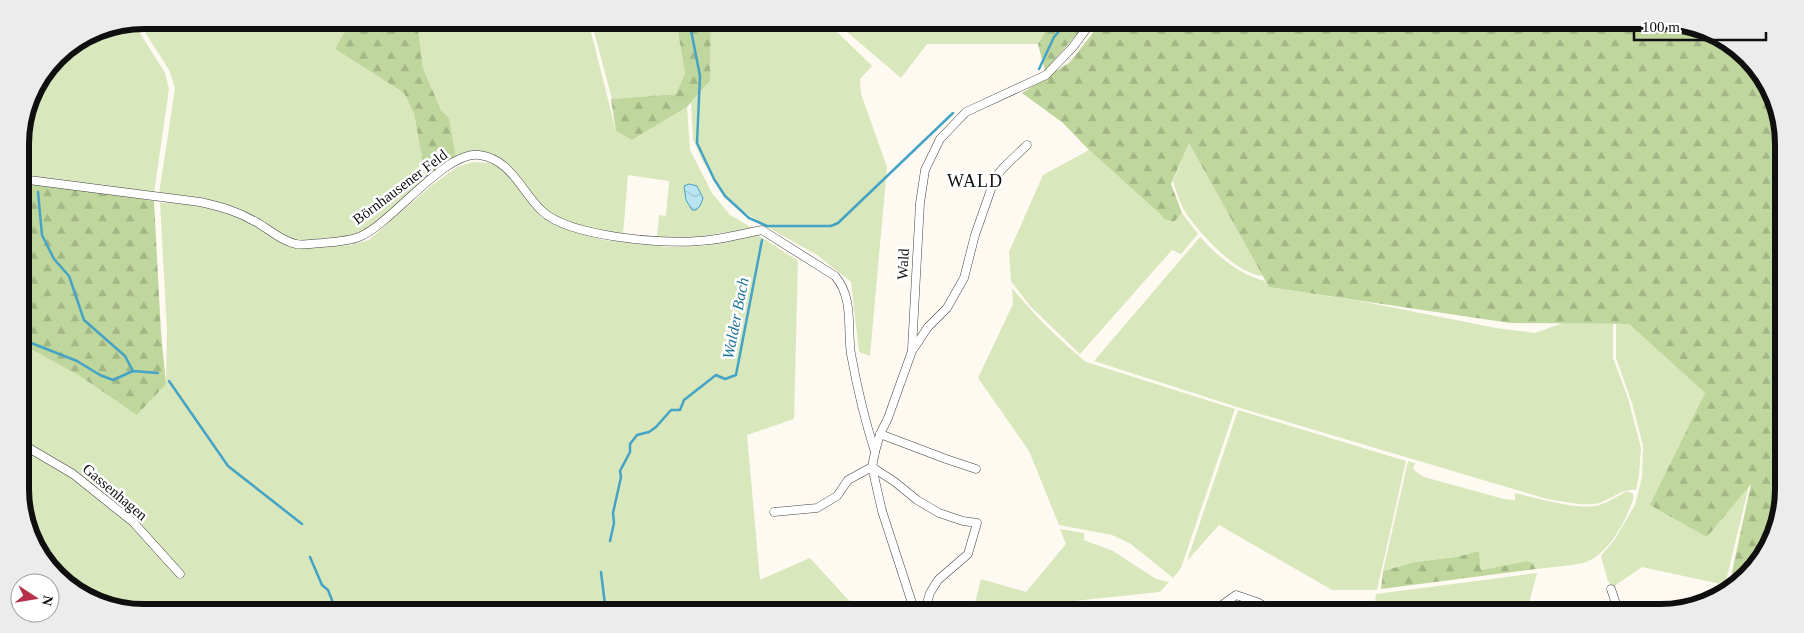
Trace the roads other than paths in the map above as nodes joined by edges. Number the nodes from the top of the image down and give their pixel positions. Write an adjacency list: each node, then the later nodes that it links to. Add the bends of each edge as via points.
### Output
1 (1086, 29): 4 (street, Wald, via 1046,75 966,112 940,139 925,170 920,203)
2 (1027, 145): 4 (street, via 995,178 964,278 948,308 928,327)
3 (29, 180): 7 (street, Börnhausener Feld, via 229,208 296,244 359,237 457,160 478,155 497,160 508,168 543,212 566,224 606,236 698,241 762,230 835,276 842,285 848,306 851,352 868,431)
4 (912, 352): 5 (street)
5 (880, 434): 7 (street); 9 (street)
6 (29, 448): 11 (street, Gassenhagen, via 73,474 133,522)
7 (876, 452): 8 (street)
8 (872, 468): 10 (street, via 848,480 837,496 817,508); 13 (street, via 882,511); 14 (street, via 939,513 977,523 968,554 938,580)
9 (976, 469)
10 (774, 512)
11 (180, 574)
12 (1611, 589): 17 (street)
13 (912, 604)
14 (927, 604)
15 (1223, 604): 16 (street, via 1236,595)
16 (1260, 604)
17 (1616, 604)

